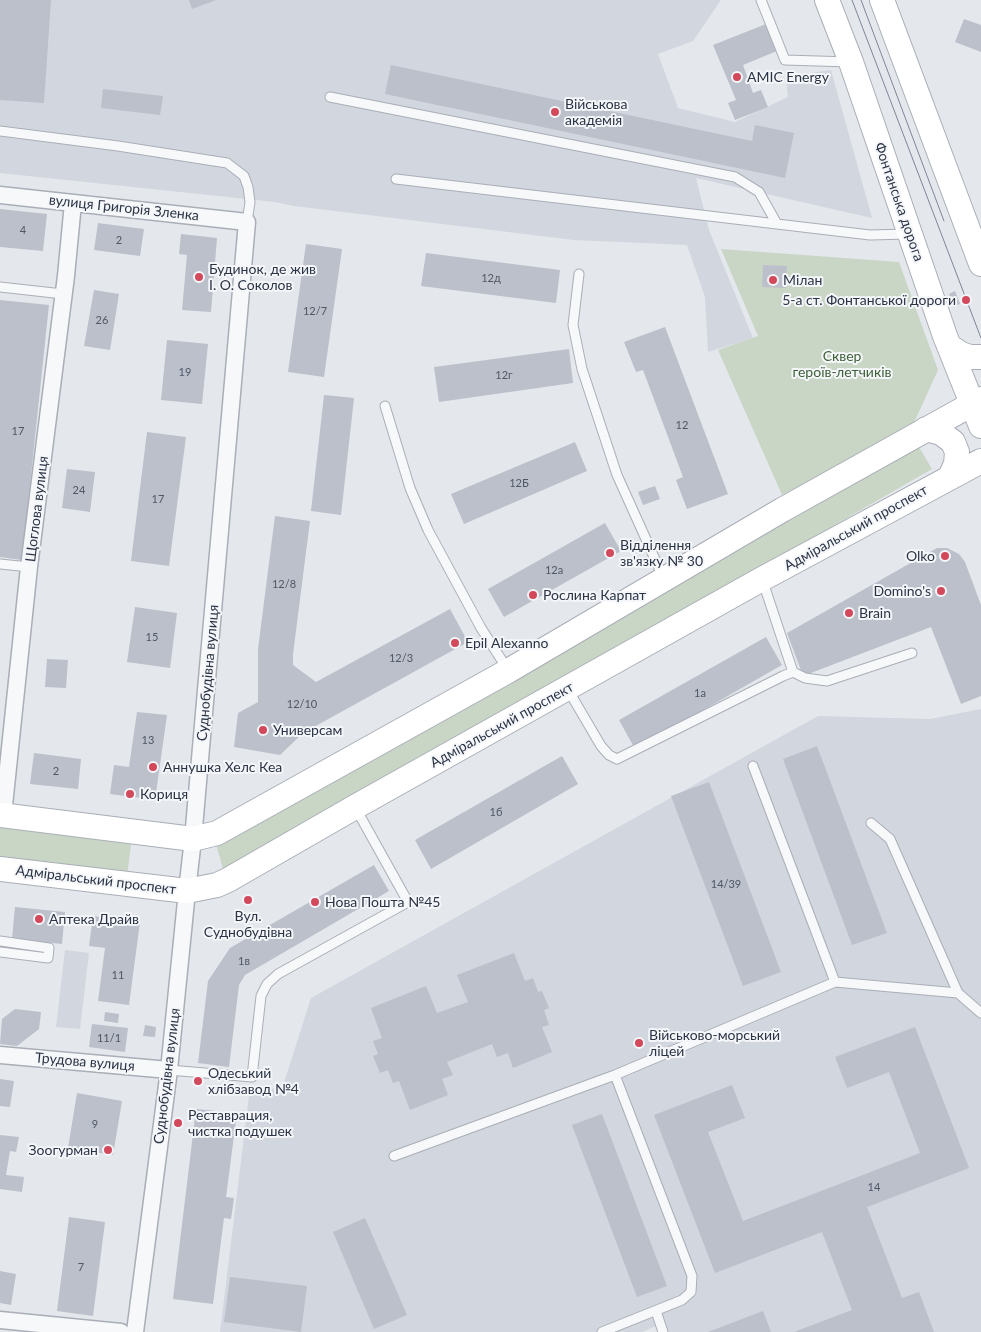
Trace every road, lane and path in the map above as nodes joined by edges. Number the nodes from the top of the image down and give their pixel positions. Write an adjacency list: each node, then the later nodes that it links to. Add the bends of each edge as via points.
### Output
1 (761, 0): 4 (lane, via 785,60)
2 (827, 0): 4 (main road, Фонтанська дорога)
3 (882, 0): 13 (main road)
4 (851, 62): 12 (main road, Фонтанська дорога)
5 (330, 97): 11 (lane, via 735,177 758,192)
6 (0, 131): 10 (lane, via 227,163 244,176 248,187)
7 (396, 179): 11 (lane)
8 (0, 195): 9 (street, вулиця Григорія Зленка)
9 (73, 203): 10 (street, вулиця Григорія Зленка); 16 (street, Щоглова вулиця)
10 (247, 222): 37 (street, Суднобудівна вулиця)
11 (777, 224): 12 (lane, via 870,234)
12 (910, 234): 17 (main road, Фонтанська дорога)
13 (981, 264)
14 (579, 274): 27 (lane, via 573,325 582,369 617,475)
15 (0, 287): 16 (lane)
16 (63, 294): 26 (street, Щоглова вулиця)
17 (949, 346): 18 (main road, via 970,357); 19 (main road, Фонтанська дорога)
18 (981, 356)
19 (976, 401): 21 (main road, Фонтанська дорога); 22 (main road)
20 (386, 406): 30 (lane, via 410,488 428,530)
21 (981, 426)
22 (926, 429): 24 (main road, via 952,442 957,452); 27 (main road)
23 (981, 461): 24 (main road, Адміральський проспект)
24 (950, 477): 28 (main road, Адміральський проспект)
25 (0, 564): 26 (lane)
26 (29, 567): 35 (street, Щоглова вулиця)
27 (664, 579): 30 (main road)
28 (762, 579): 31 (lane); 32 (main road, Адміральський проспект)
29 (912, 653): 31 (lane, via 827,681 805,678)
30 (508, 671): 37 (main road, via 217,833)
31 (793, 672): 32 (lane, via 618,759 601,746)
32 (568, 688): 34 (main road, Адміральський проспект)
33 (752, 766): 42 (lane)
34 (355, 807): 39 (main road, Адміральський проспект, via 228,880); 46 (lane, via 408,902 278,974 267,984 261,996 252,1077)
35 (1, 815): 37 (main road)
36 (871, 823): 43 (lane, via 890,839)
37 (193, 839): 39 (street, Суднобудівна вулиця)
38 (0, 869): 39 (main road, Адміральський проспект)
39 (187, 891): 46 (street, Суднобудівна вулиця)
40 (0, 941): 41 (lane, via 49,948 48,958)
41 (0, 952)
42 (835, 982): 43 (lane); 47 (lane)
43 (958, 993): 44 (lane)
44 (981, 1013)
45 (0, 1055): 46 (street, Трудова вулиця)
46 (169, 1070): 52 (street, Суднобудівна вулиця)
47 (616, 1075): 48 (lane); 49 (lane, via 692,1276 691,1292 682,1300)
48 (394, 1156)
49 (656, 1311): 53 (lane); 54 (lane)
50 (0, 1320): 51 (street)
51 (121, 1332)
52 (135, 1332)
53 (602, 1332)
54 (663, 1332)

